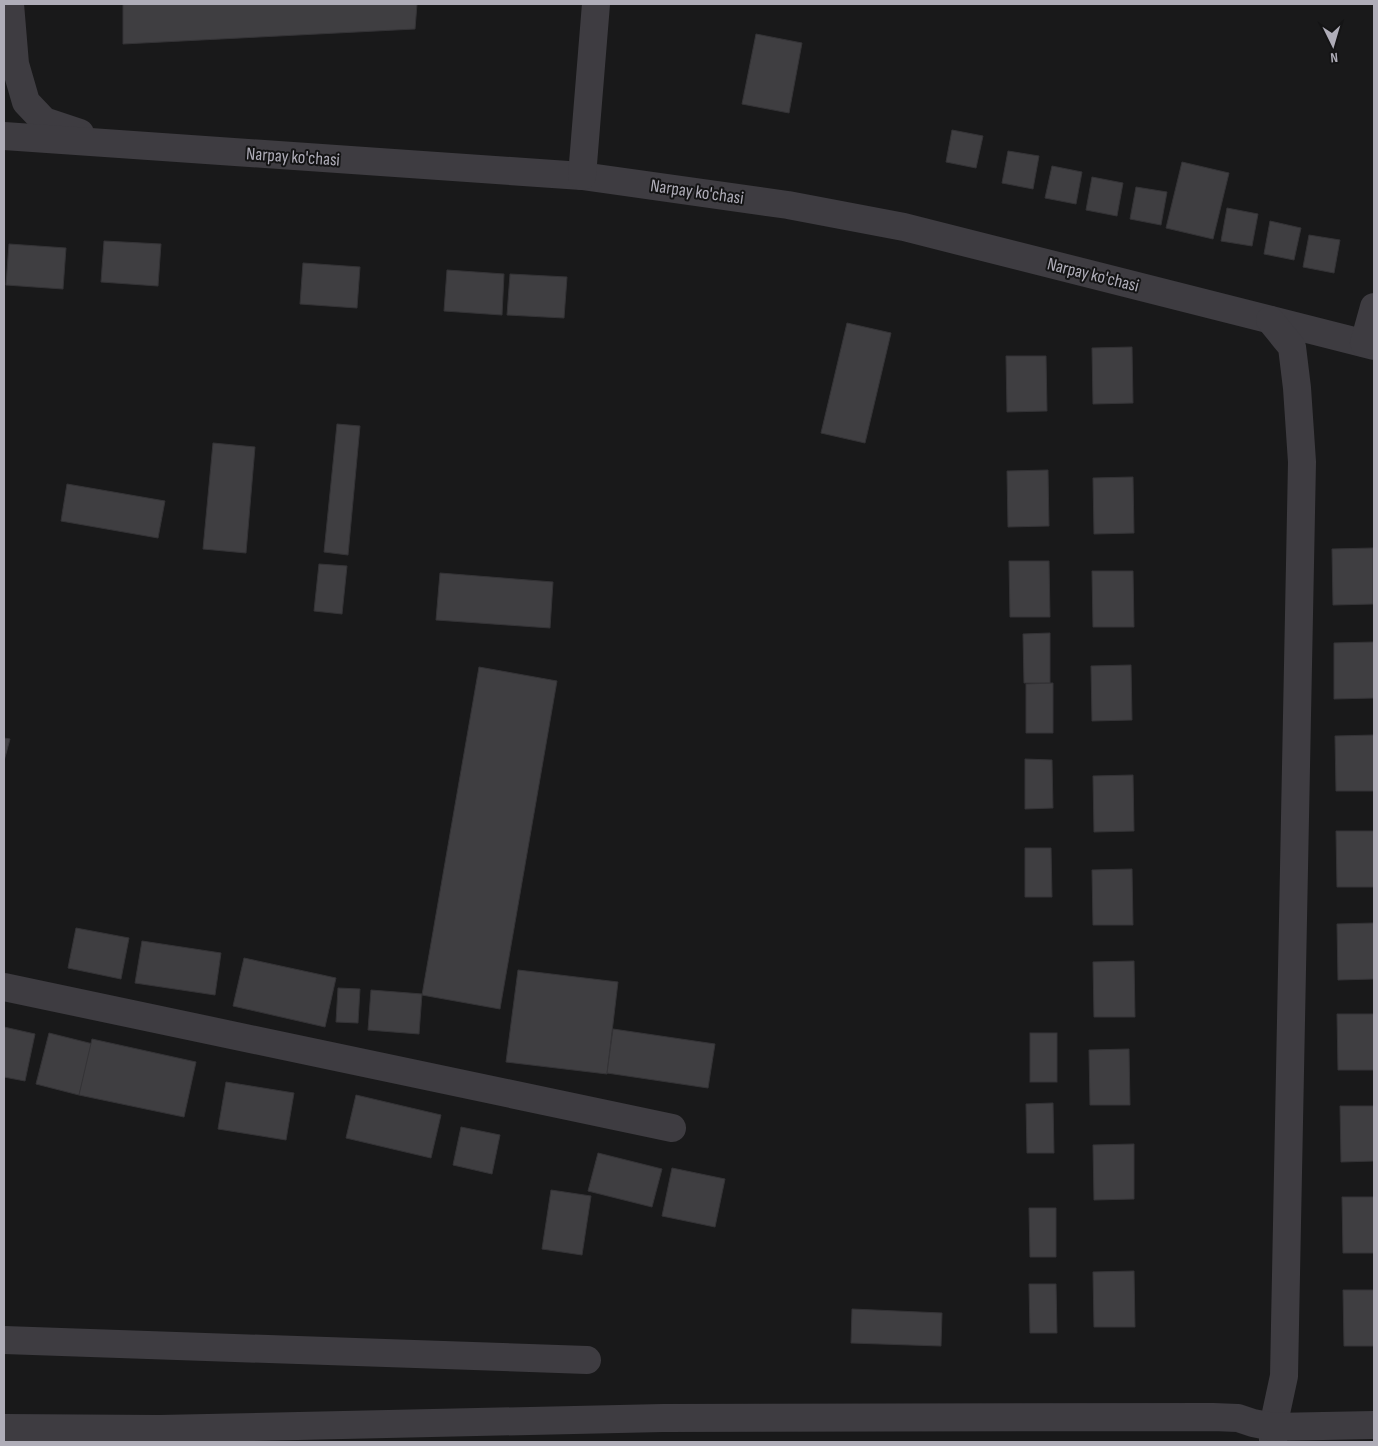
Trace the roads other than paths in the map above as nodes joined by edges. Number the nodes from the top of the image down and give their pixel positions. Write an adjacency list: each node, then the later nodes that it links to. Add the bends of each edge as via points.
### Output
1 (10, 4): 4 (street, via 15,64 26,102 44,120)
2 (596, 4): 5 (street)
3 (4, 136): 4 (street, Narpay ko'chasi)
4 (114, 144): 5 (street, Narpay ko'chasi)
5 (582, 176): 7 (street, Narpay ko'chasi, via 788,205 904,227)
6 (1374, 307): 8 (street)
7 (1270, 320): 8 (street, Narpay ko'chasi); 15 (street, via 1292,347 1302,462 1284,1376)
8 (1369, 345)
9 (4, 987): 10 (street)
10 (672, 1128)
11 (4, 1340): 12 (street)
12 (587, 1360)
13 (1374, 1426): 15 (street)
14 (4, 1428): 15 (street, via 159,1429 663,1418 1213,1417 1238,1418)
15 (1273, 1434)

